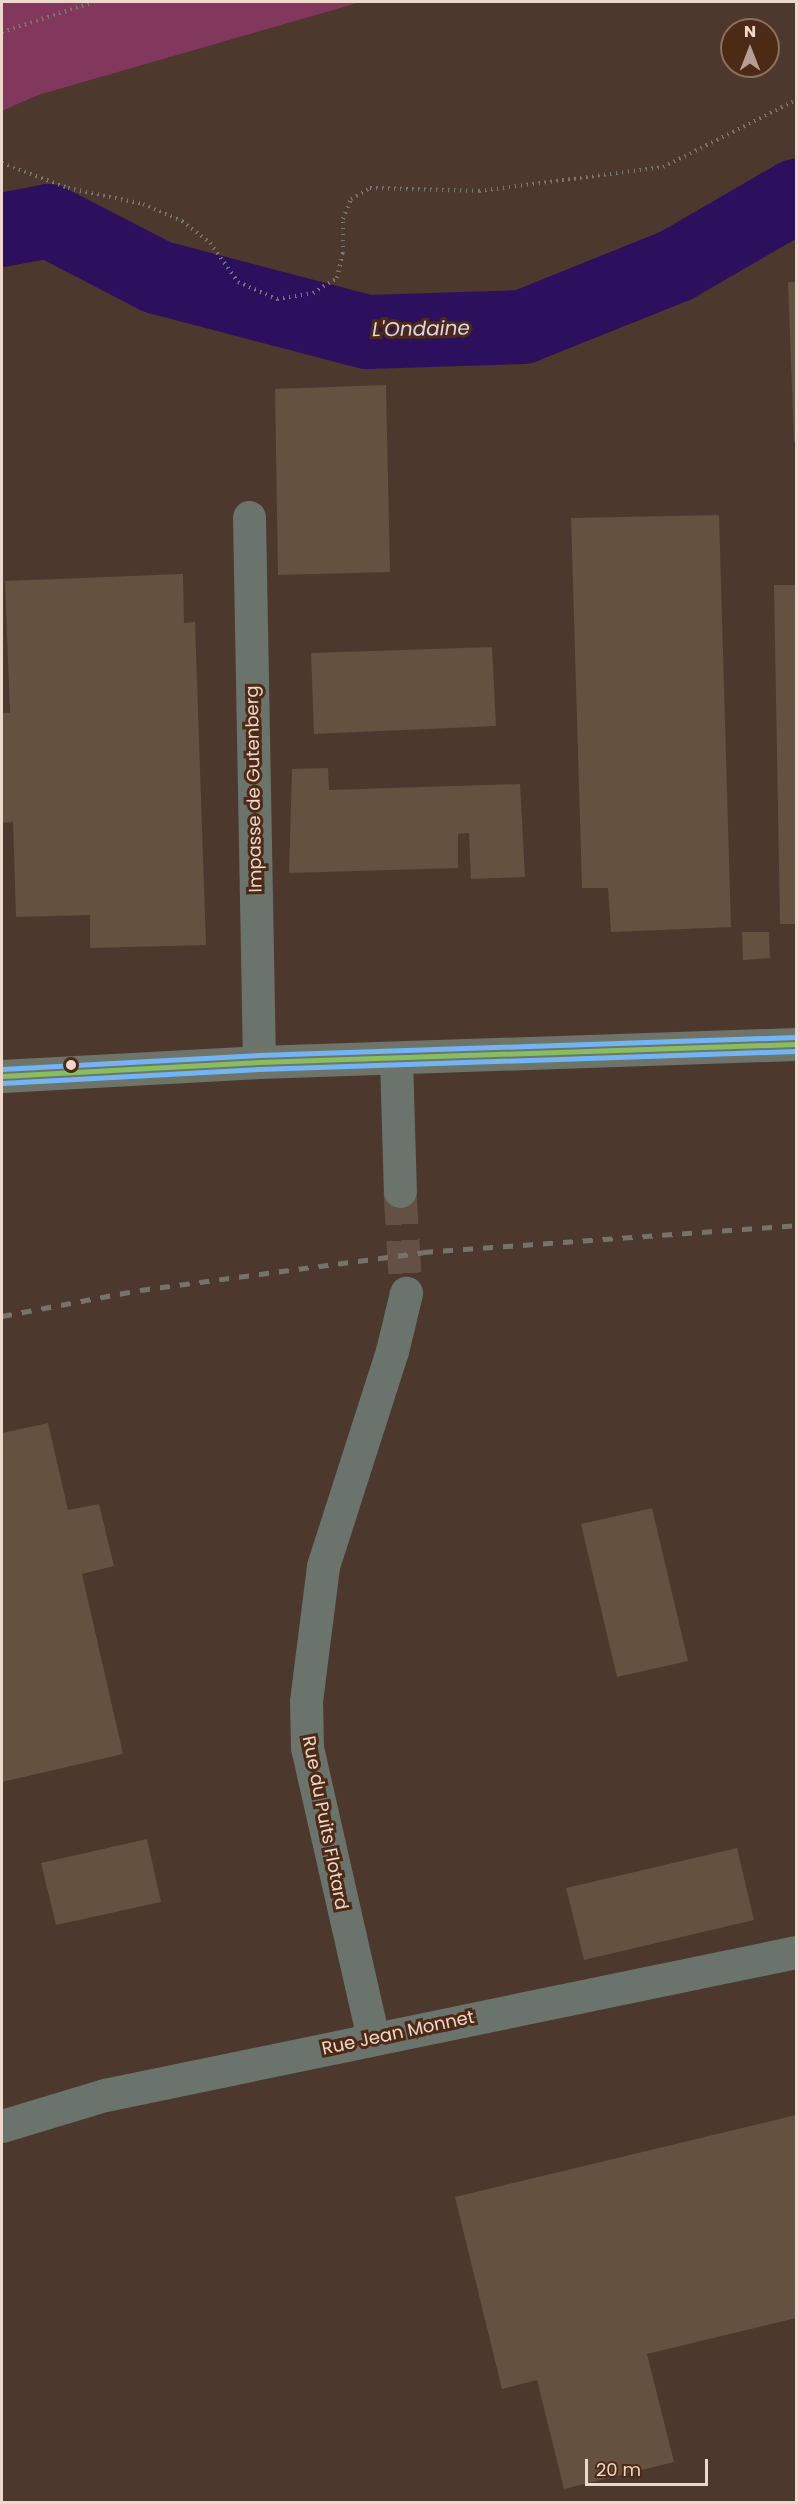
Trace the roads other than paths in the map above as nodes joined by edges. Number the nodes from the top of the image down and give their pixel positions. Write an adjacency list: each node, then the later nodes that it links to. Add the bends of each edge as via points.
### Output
1 (249, 517): 4 (street, Impasse de Gutenberg)
2 (796, 1044): 3 (main road)
3 (396, 1059): 4 (main road); 6 (street)
4 (259, 1062): 5 (main road)
5 (2, 1076)
6 (400, 1191)
7 (405, 1293): 9 (street, Rue du Puits Flotard, via 392,1351 323,1566 306,1701 307,1748)
8 (796, 1952): 9 (street, Rue Jean Monnet)
9 (373, 2038): 10 (street, Rue Jean Monnet, via 105,2095)
10 (2, 2126)

